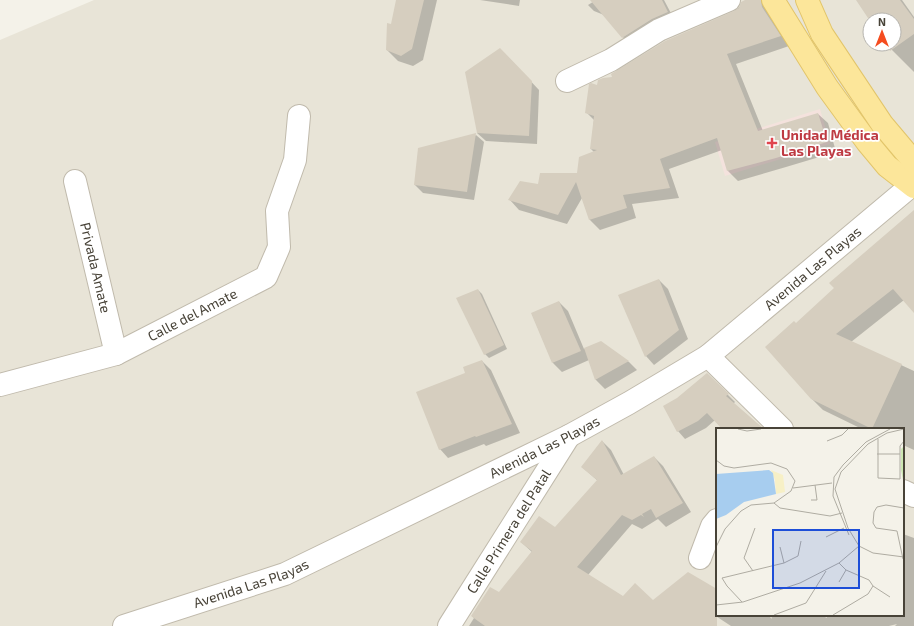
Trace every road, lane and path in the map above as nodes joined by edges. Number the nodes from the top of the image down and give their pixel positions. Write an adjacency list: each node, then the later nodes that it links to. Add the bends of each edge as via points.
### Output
1 (729, 0): 4 (street, via 659,30 611,60)
2 (773, 0): 8 (main road, via 827,87 866,142 887,166)
3 (807, 0): 6 (main road, via 822,34 882,124)
4 (568, 81)
5 (299, 116): 9 (street, Calle del Amate, via 295,160 277,211 279,247 266,277)
6 (914, 162)
7 (75, 181): 9 (street, Privada Amate)
8 (913, 184): 10 (street, Avenida Las Playas)
9 (116, 354): 11 (street, Calle del Amate)
10 (708, 356): 12 (street); 13 (street, Avenida Las Playas)
11 (0, 385)
12 (781, 428)
13 (569, 436): 18 (street, Avenida Las Playas, via 285,574); 19 (street, Calle Primera del Patal)
14 (904, 491): 15 (street)
15 (914, 496)
16 (716, 521): 17 (street)
17 (700, 558)
18 (124, 626)
19 (449, 626)

